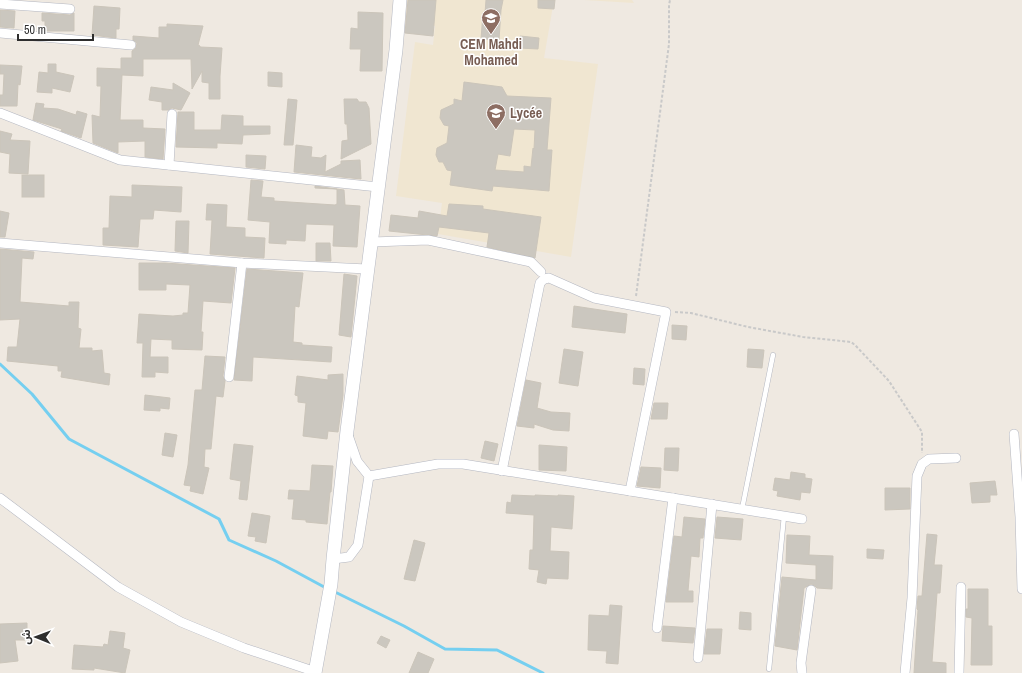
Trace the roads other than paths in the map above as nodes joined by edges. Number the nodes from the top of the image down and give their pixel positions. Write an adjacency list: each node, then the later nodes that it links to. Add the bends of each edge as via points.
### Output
1 (400, 0): 9 (street)
2 (0, 4): 3 (street)
3 (70, 9)
4 (0, 33): 5 (street)
5 (131, 45)
6 (0, 113): 8 (street, via 120,160)
7 (172, 114): 8 (street)
8 (169, 165): 9 (street)
9 (378, 187): 10 (street)
10 (372, 242): 13 (street); 14 (street, via 428,240 531,262)
11 (0, 243): 12 (street)
12 (242, 263): 13 (street); 16 (street)
13 (368, 269): 17 (street)
14 (541, 272)
15 (773, 355): 26 (lane)
16 (229, 377)
17 (347, 431): 21 (street, via 356,461); 29 (street)
18 (1014, 434): 31 (street)
19 (956, 458): 38 (street, via 929,459 922,464 916,476 912,598)
20 (502, 471): 21 (street, via 463,464 438,464); 22 (street); 22 (street, via 540,283 549,278 594,298 666,312)
21 (369, 476): 29 (street, via 358,546 349,557)
22 (630, 491): 24 (street)
23 (0, 498): 36 (street, via 124,591 181,622 244,648)
24 (673, 498): 25 (street); 33 (street)
25 (712, 504): 26 (street); 34 (street)
26 (742, 509): 27 (street)
27 (784, 516): 28 (street); 35 (lane)
28 (802, 519)
29 (333, 559): 36 (street)
30 (961, 587): 39 (street)
31 (1022, 589)
32 (811, 590): 37 (street, via 801,663)
33 (657, 628)
34 (698, 658)
35 (769, 670)
36 (315, 672)
37 (802, 673)
38 (905, 673)
39 (959, 673)

